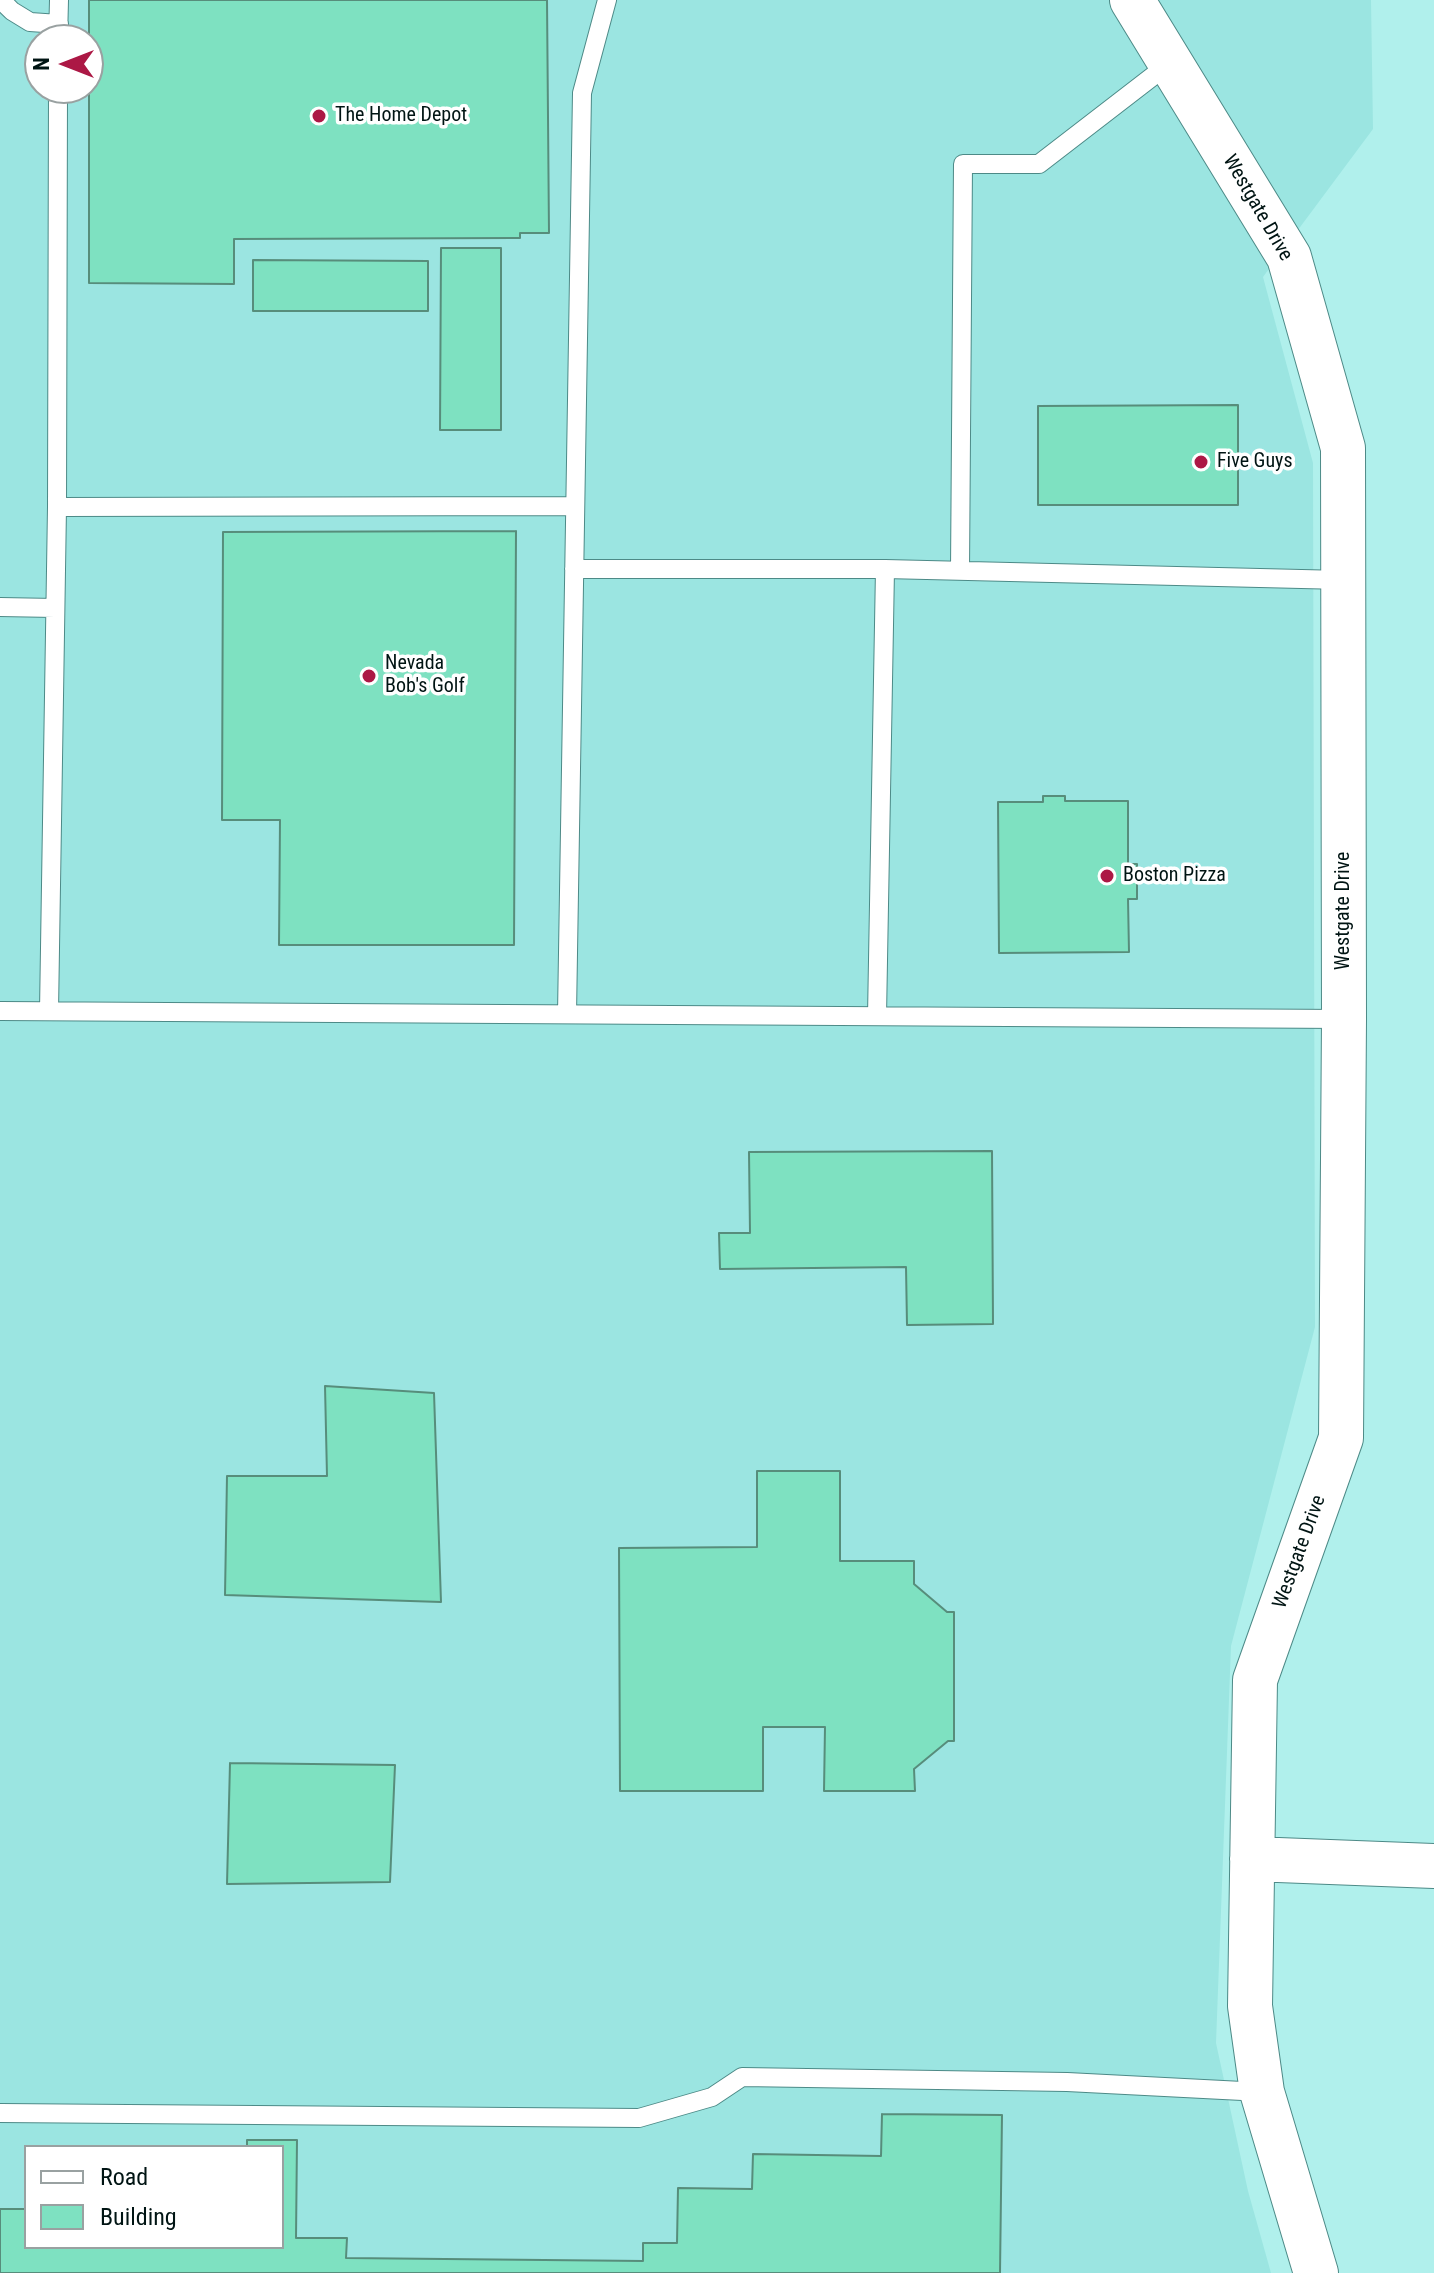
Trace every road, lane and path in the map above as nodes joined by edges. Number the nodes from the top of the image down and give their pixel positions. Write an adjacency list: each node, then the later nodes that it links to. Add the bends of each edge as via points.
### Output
1 (1, 0): 5 (lane)
2 (59, 0): 6 (lane)
3 (607, 0): 9 (lane, via 582,93)
4 (1132, 0): 7 (street, Westgate Drive)
5 (36, 24)
6 (58, 24)
7 (1170, 63): 13 (lane, via 1039,164 963,164); 14 (street, Westgate Drive, via 1289,257 1343,448)
8 (58, 104): 10 (lane)
9 (575, 506): 10 (lane); 11 (lane)
10 (57, 507): 16 (lane)
11 (574, 569): 12 (lane); 19 (lane)
12 (885, 569): 13 (lane); 20 (lane)
13 (960, 571): 14 (lane)
14 (1344, 580): 21 (street, Westgate Drive)
15 (0, 607): 16 (lane)
16 (55, 608): 18 (lane)
17 (0, 1011): 18 (lane)
18 (49, 1011): 19 (lane)
19 (567, 1014): 20 (lane)
20 (877, 1016): 21 (lane)
21 (1344, 1019): 22 (street, Westgate Drive, via 1341,1438 1255,1680)
22 (1252, 1859): 23 (street); 24 (street, Westgate Drive, via 1250,2006)
23 (1434, 1866)
24 (1262, 2092): 25 (lane, via 1067,2082 742,2077 712,2097 639,2118); 26 (street, Westgate Drive)
25 (0, 2113)
26 (1316, 2273)

